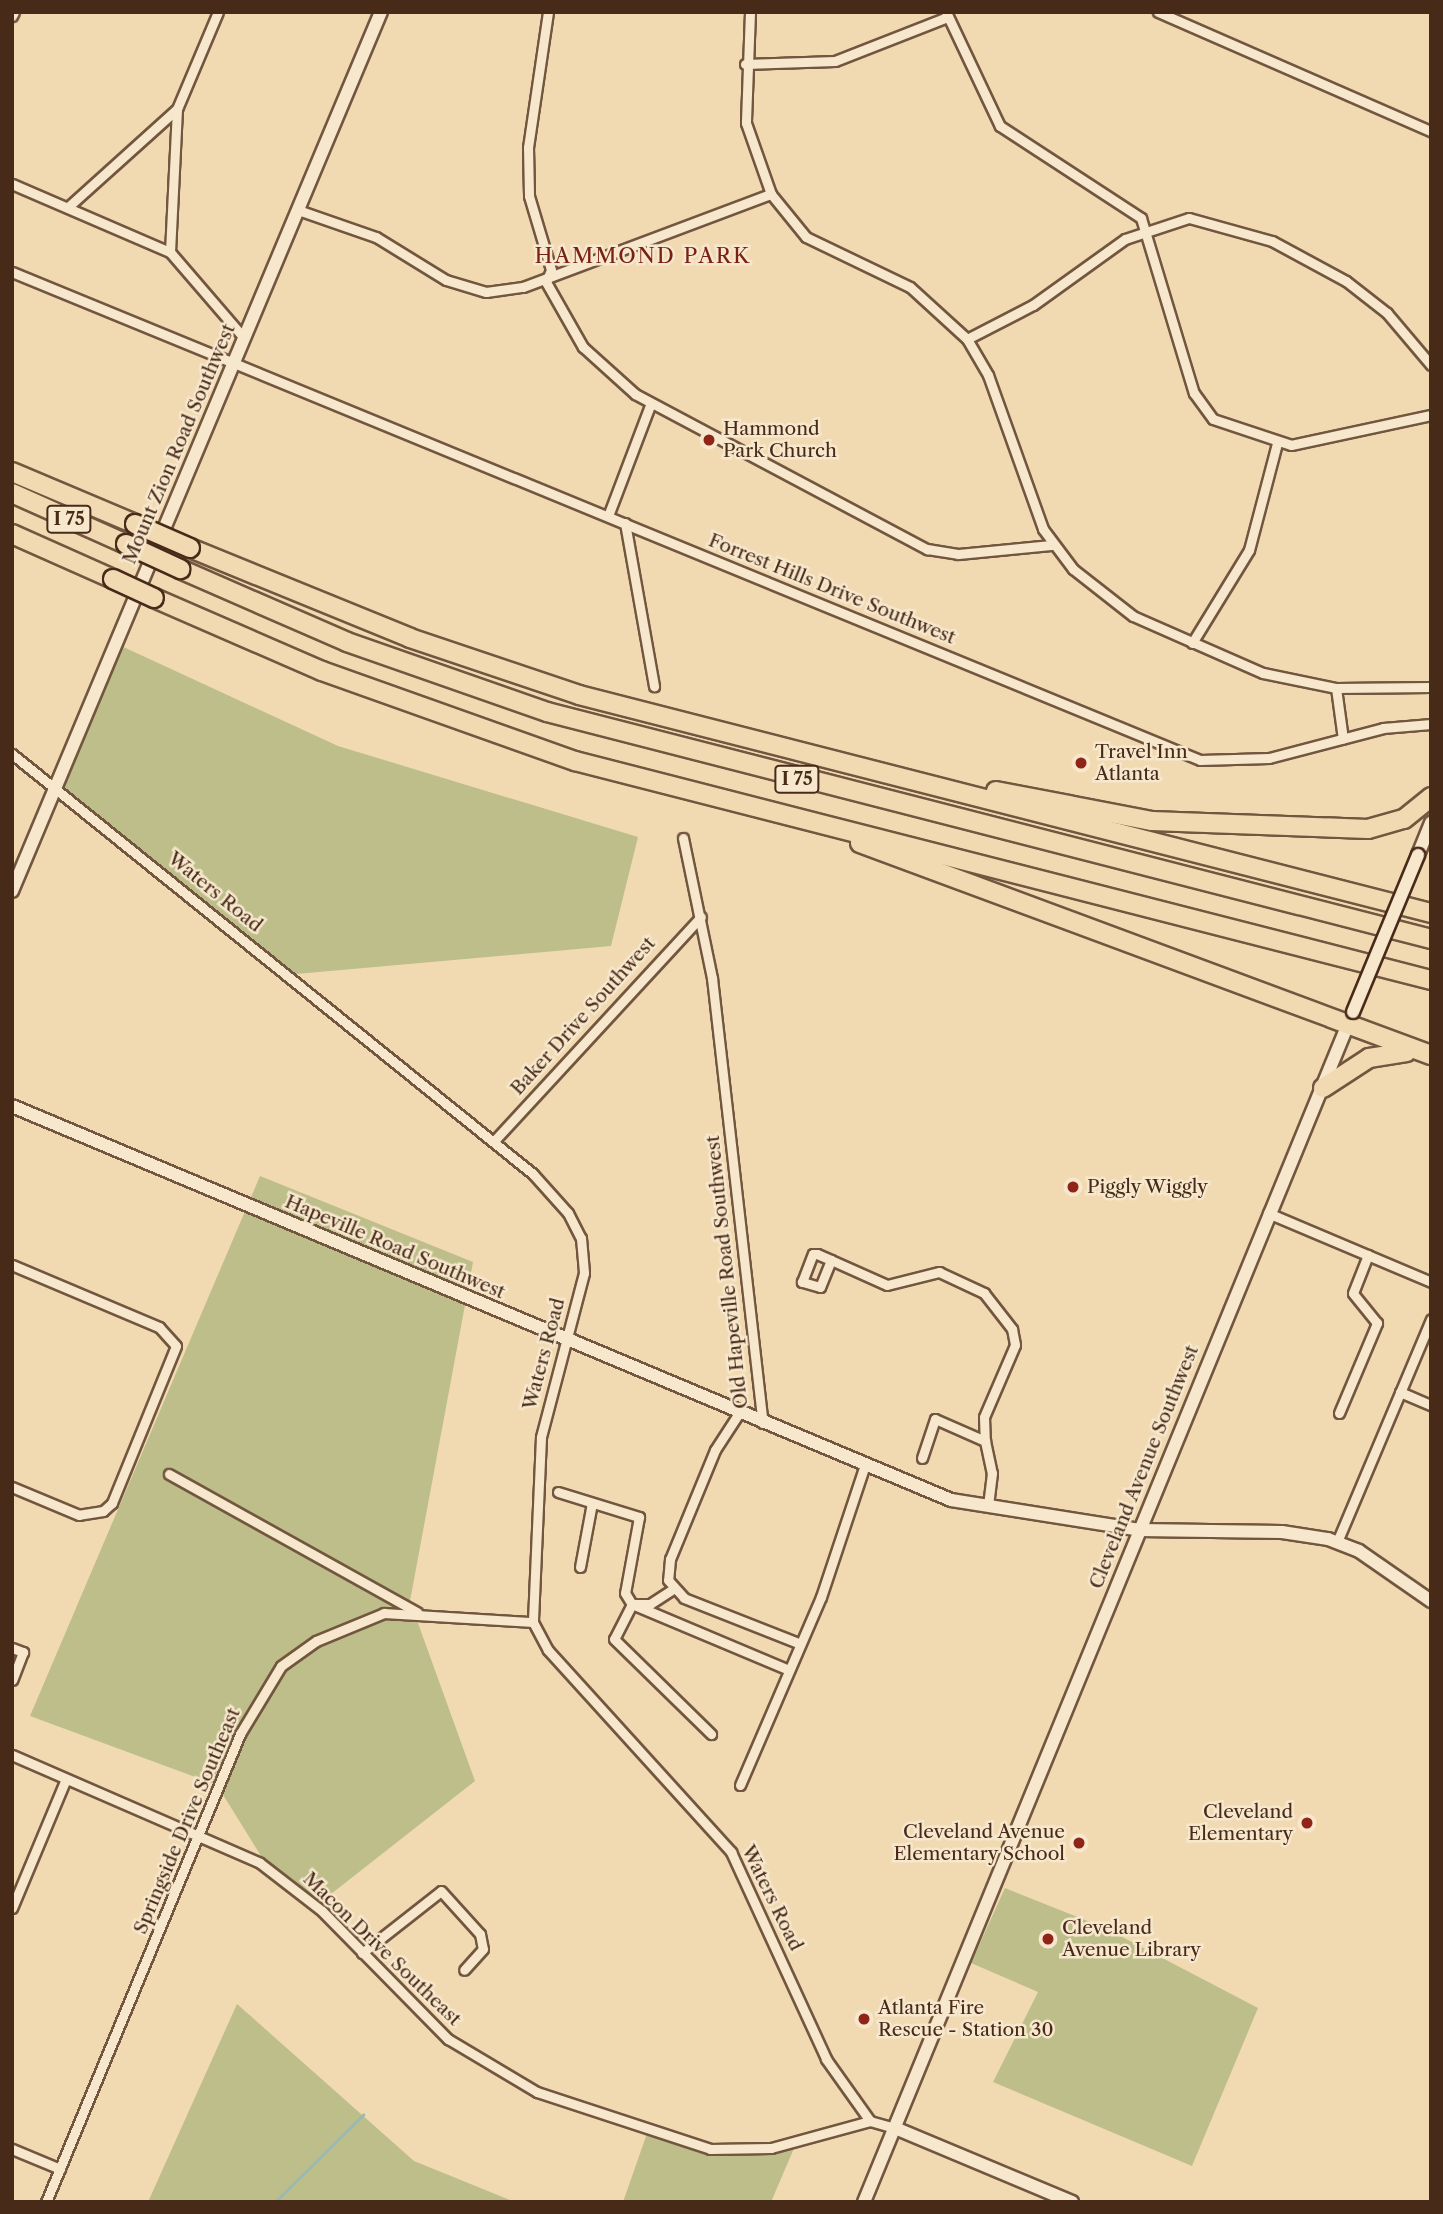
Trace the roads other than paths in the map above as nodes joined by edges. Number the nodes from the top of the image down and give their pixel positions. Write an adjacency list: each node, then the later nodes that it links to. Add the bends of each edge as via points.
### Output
1 (218, 12): 8 (street)
2 (381, 12): 13 (street, Mount Zion Road Southwest)
3 (548, 12): 17 (street, via 527,172)
4 (750, 12): 7 (street)
5 (1158, 12): 9 (street)
6 (947, 15): 7 (street, via 835,61); 14 (street, via 1000,126 1133,209)
7 (745, 64): 11 (street, via 746,123)
8 (177, 108): 12 (street); 15 (street)
9 (1431, 131)
10 (12, 184): 12 (street)
11 (771, 194): 17 (street); 19 (street, via 806,237 910,288)
12 (68, 207): 15 (street)
13 (298, 210): 17 (street, via 376,237 468,289 507,291); 18 (street, Mount Zion Road Southwest)
14 (1146, 228): 19 (street, via 1033,304); 21 (street, via 1189,218 1272,241 1346,282 1387,313); 24 (street, via 1199,405 1232,430)
15 (170, 252): 18 (street)
16 (12, 272): 20 (street, Forrest Hills Drive Southwest)
17 (548, 276): 22 (street, via 554,301 583,347)
18 (244, 338): 20 (street, Mount Zion Road Southwest)
19 (967, 340): 30 (street, via 988,376 1025,490)
20 (233, 363): 27 (street, Forrest Hills Drive Southwest); 39 (street, Mount Zion Road Southwest)
21 (1431, 365)
22 (651, 403): 27 (street); 30 (street, via 927,549 958,554)
23 (1431, 415): 24 (street, via 1304,443)
24 (1277, 443): 31 (street, via 1249,550)
25 (12, 472): 37 (highway, bridge, via 494,668)
26 (12, 493): 47 (highway, I 75, bridge, via 347,642 558,716)
27 (608, 516): 28 (street, Forrest Hills Drive Southwest)
28 (625, 523): 32 (street); 36 (street, Forrest Hills Drive Southwest, via 1200,760 1269,758)
29 (12, 534): 42 (highway, I 75, bridge, via 447,719 575,761)
30 (1052, 545): 31 (street, via 1107,600)
31 (1192, 643): 34 (street, via 1264,673)
32 (654, 686)
33 (1431, 687): 34 (street)
34 (1336, 688): 36 (street)
35 (1431, 724): 36 (street, Forrest Hills Drive Southwest)
36 (1343, 739)
37 (769, 746): 40 (highway, via 851,757 1152,821 1368,829 1404,819); 45 (highway)
38 (12, 754): 39 (street, Waters Road)
39 (57, 786): 44 (street, Mount Zion Road Southwest); 53 (street, Waters Road)
40 (1431, 797)
41 (1431, 822): 49 (street, Cleveland Avenue Southwest, bridge)
42 (837, 830): 48 (highway, I 75); 49 (highway, via 919,869)
43 (683, 838): 46 (street, Old Hapeville Road Southwest)
44 (12, 891)
45 (1431, 913)
46 (701, 917): 53 (street, Baker Drive Southwest); 65 (street, Old Hapeville Road Southwest)
47 (1431, 939)
48 (1431, 980)
49 (1350, 1020): 50 (highway); 51 (street, Cleveland Avenue Southwest)
50 (1424, 1053): 51 (highway, via 1369,1058)
51 (1323, 1088): 54 (street, Cleveland Avenue Southwest)
52 (12, 1105): 60 (street, Hapeville Road Southwest)
53 (494, 1142): 60 (street, Waters Road, via 550,1190 581,1238 584,1273)
54 (1268, 1213): 55 (street); 74 (street, Cleveland Avenue Southwest)
55 (1368, 1255): 58 (street); 64 (street, via 1353,1293 1377,1323)
56 (831, 1260): 66 (street, via 887,1285 939,1272 984,1293 1012,1329 1015,1345 984,1417)
57 (12, 1265): 70 (street, via 159,1327 176,1346 118,1491 103,1511 79,1516)
58 (1430, 1282)
59 (1431, 1319): 61 (street)
60 (566, 1340): 63 (street, Hapeville Road Southwest); 81 (street, Waters Road, via 541,1437)
61 (1400, 1392): 62 (street); 75 (street)
62 (1431, 1405)
63 (739, 1413): 65 (street, Hapeville Road Southwest); 77 (street, via 728,1437 715,1450 670,1559)
64 (1339, 1413)
65 (763, 1423): 68 (street, Old Hapeville Road Southwest)
66 (985, 1441): 67 (street, via 935,1419); 73 (street, via 992,1473)
67 (922, 1458)
68 (865, 1465): 73 (street, Old Hapeville Road Southwest, via 951,1500); 82 (street, via 860,1496)
69 (169, 1474): 80 (street)
70 (12, 1487)
71 (558, 1492): 72 (street)
72 (592, 1503): 76 (street); 79 (street, via 639,1517 625,1593)
73 (988, 1506): 74 (street, Old Hapeville Road Southwest)
74 (1140, 1530): 75 (street, Old Hapeville Road Southwest, via 1282,1532); 95 (street, Cleveland Avenue Southwest)
75 (1337, 1542): 78 (street, Old Hapeville Road Southwest)
76 (580, 1567)
77 (673, 1589): 79 (street, via 650,1604); 82 (street)
78 (1431, 1601)
79 (632, 1604): 84 (street); 86 (street, via 614,1639)
80 (417, 1612): 81 (street, Springside Drive Southeast); 90 (street, Springside Drive Southeast, via 354,1621 281,1666 240,1734)
81 (533, 1622): 94 (street, Waters Road, via 548,1650 731,1852 826,2059)
82 (798, 1643): 84 (street)
83 (12, 1648): 85 (street, via 23,1652)
84 (787, 1669): 89 (street)
85 (12, 1680)
86 (711, 1734)
87 (12, 1755): 88 (street, Macon Drive Southeast)
88 (66, 1779): 90 (street, Macon Drive Southeast); 91 (street)
89 (740, 1784)
90 (199, 1836): 92 (street, Macon Drive Southeast, via 298,1888); 97 (street, Springside Drive Southeast)
91 (12, 1908)
92 (362, 1953): 93 (street, via 441,1891 480,1934 483,1949); 94 (street, Macon Drive Southeast, via 415,2011 483,2063 628,2127 741,2151)
93 (464, 1970)
94 (870, 2120): 95 (street)
95 (895, 2128): 99 (street, Cleveland Avenue Southwest); 100 (street)
96 (12, 2149): 97 (street)
97 (60, 2169): 98 (street, Springside Drive Southeast)
98 (46, 2202)
99 (864, 2202)
100 (1072, 2202)

